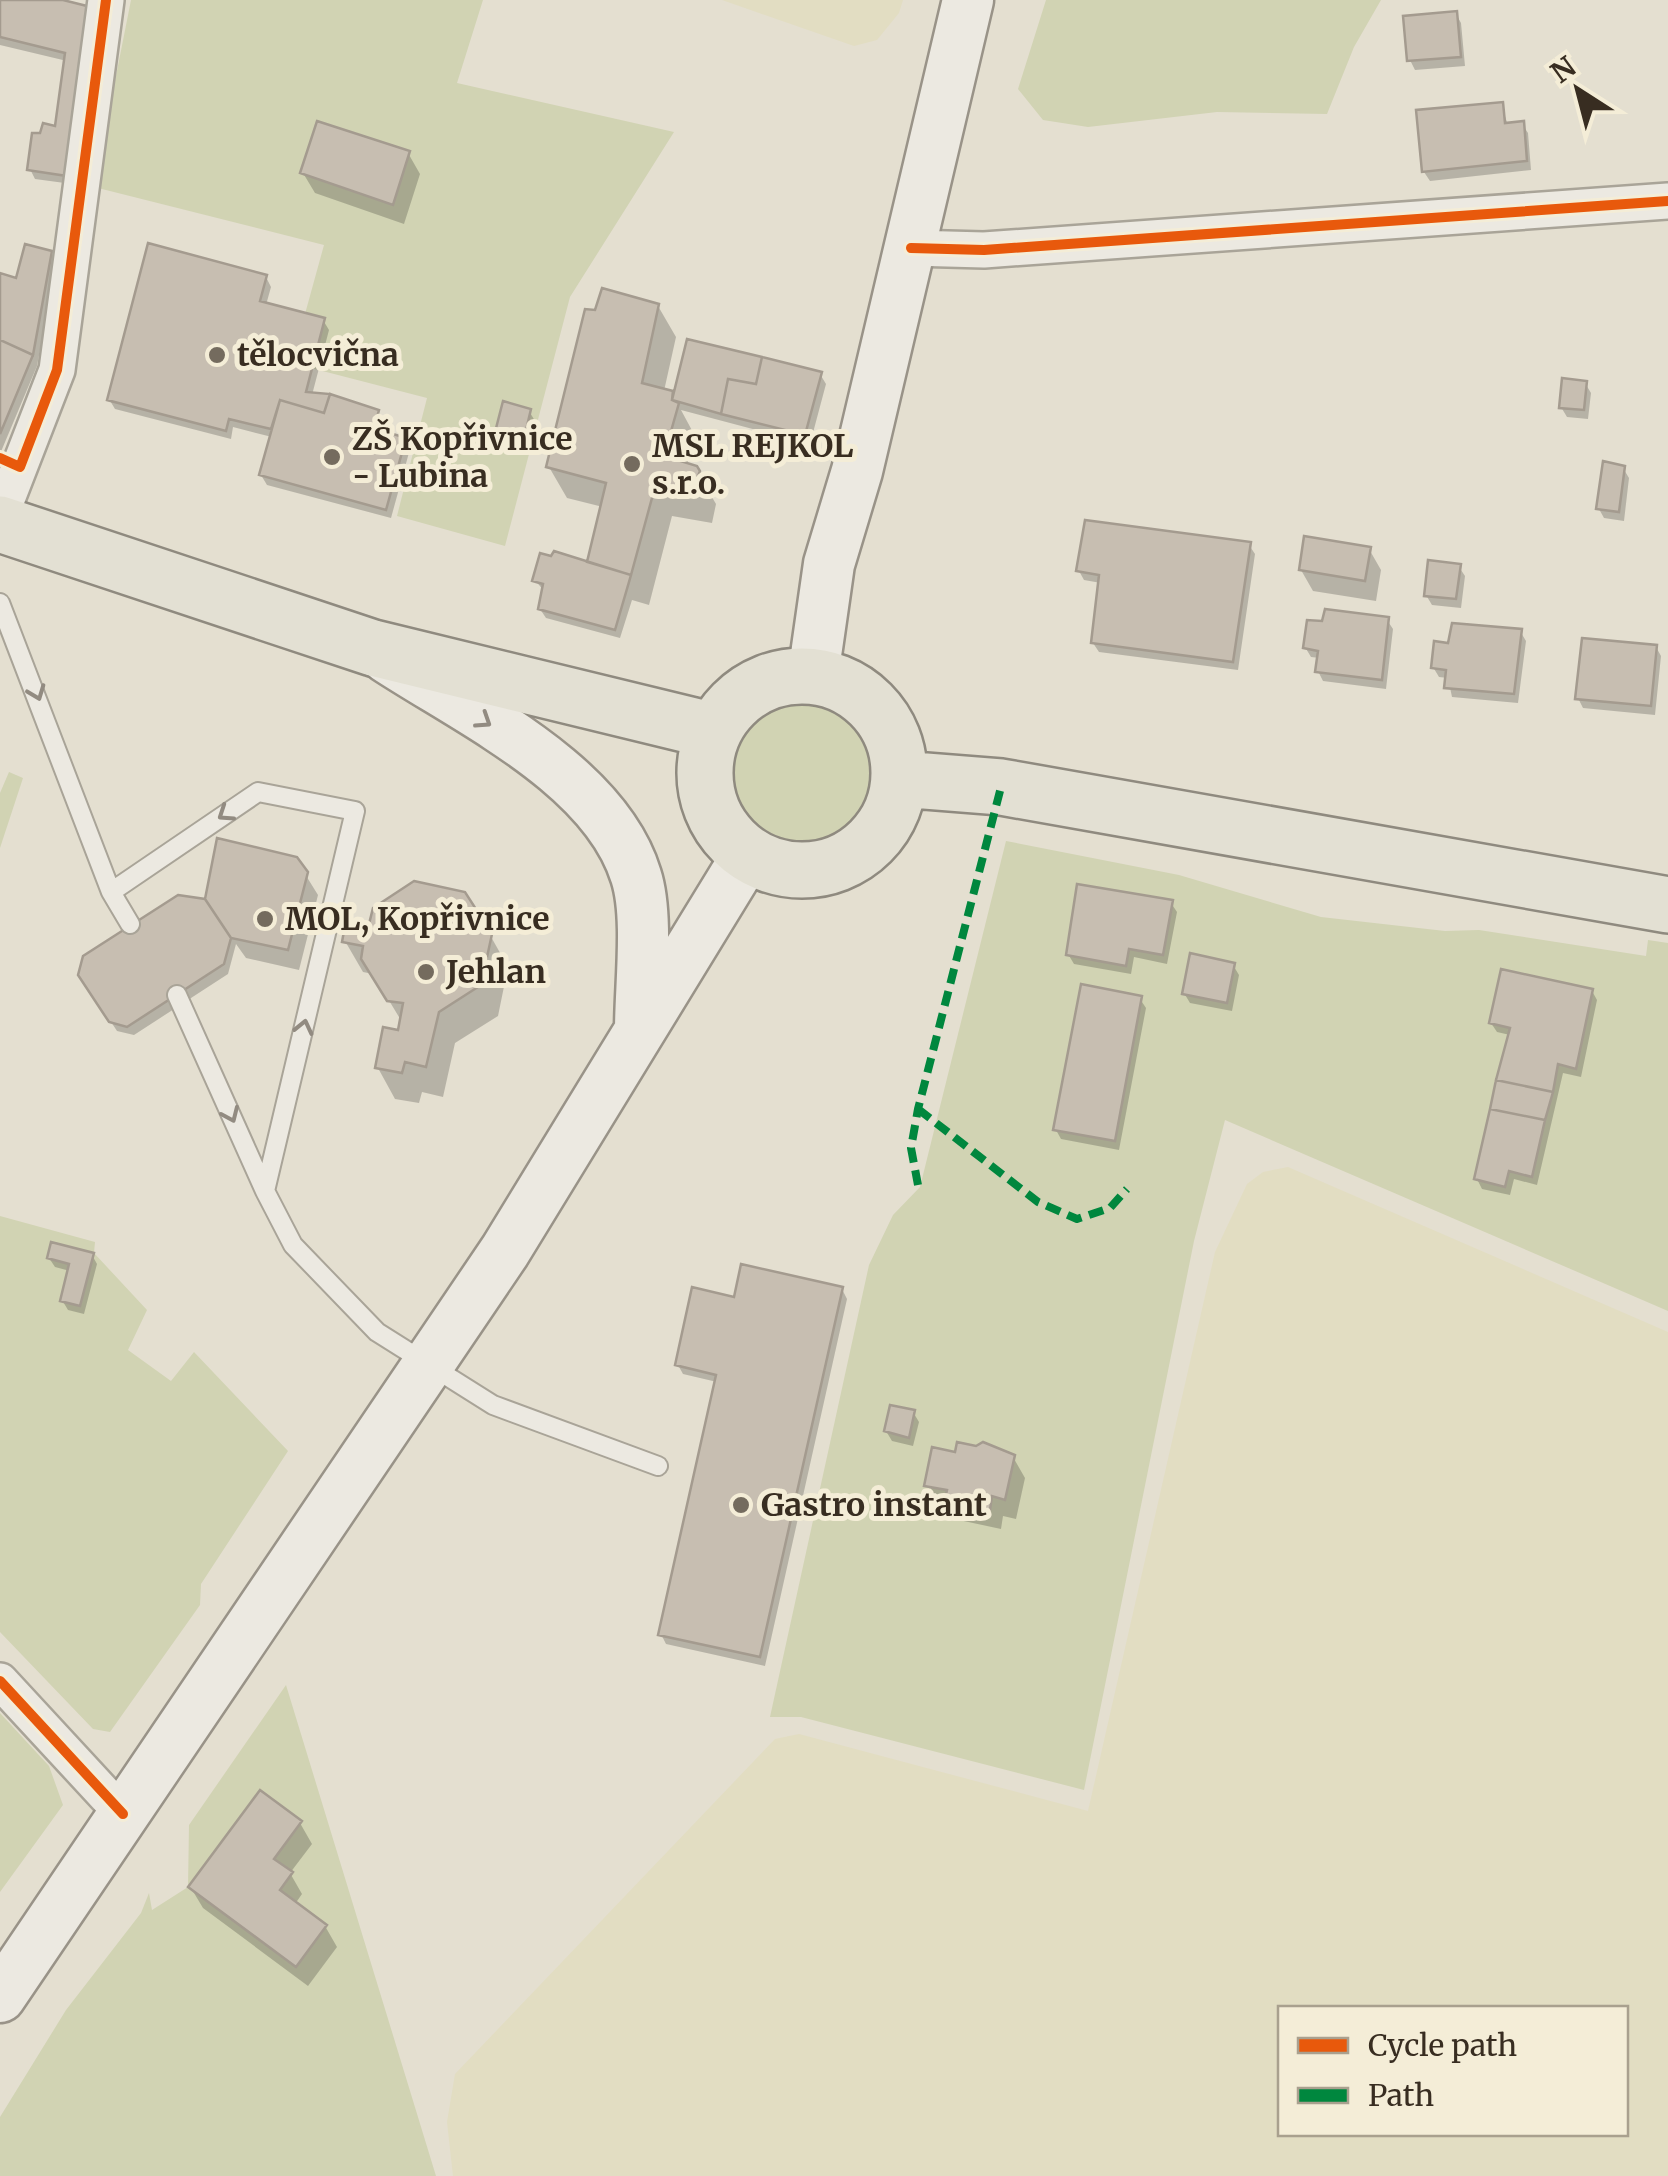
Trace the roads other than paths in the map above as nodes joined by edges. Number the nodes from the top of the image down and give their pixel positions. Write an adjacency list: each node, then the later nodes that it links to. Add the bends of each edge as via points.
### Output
1 (106, 0): 5 (street, via 57,370)
2 (968, 0): 4 (main road)
3 (1668, 201): 4 (street, via 984,250)
4 (911, 248): 9 (main road, via 829,564)
5 (0, 516)
6 (0, 524): 8 (main road)
7 (0, 602): 13 (lane, one-way to 13)
8 (373, 648): 10 (main road); 17 (main road, one-way to 17, via 595,800 637,878)
9 (813, 676): 10 (main road, via 755,688); 11 (main road, via 851,689 881,716 894,740)
10 (714, 731): 12 (main road, via 706,758 708,799 728,836)
11 (900, 780): 12 (main road, via 886,824 852,857 792,870); 14 (main road, via 1001,788)
12 (748, 854): 17 (main road)
13 (111, 892): 15 (lane); 18 (lane, one-way to 13, via 355,811 258,792)
14 (1668, 905)
15 (130, 924)
16 (176, 994): 18 (lane, one-way to 18)
17 (640, 1030): 19 (main road)
18 (266, 1191): 19 (lane, via 293,1245 377,1332)
19 (430, 1365): 20 (lane, via 492,1405); 22 (main road)
20 (658, 1466)
21 (0, 1680): 22 (street)
22 (123, 1814): 23 (main road)
23 (0, 1997)

